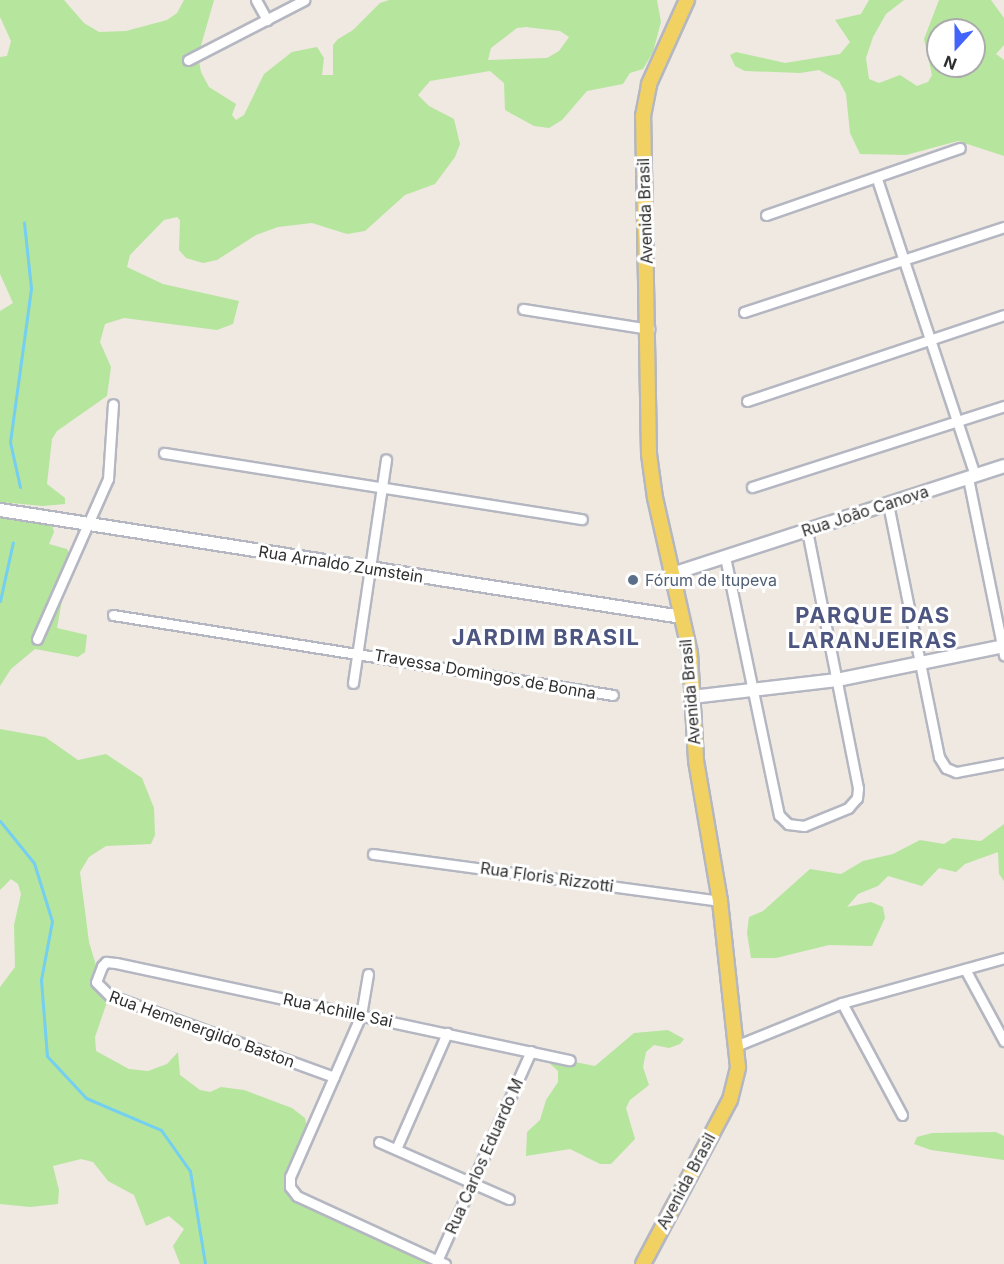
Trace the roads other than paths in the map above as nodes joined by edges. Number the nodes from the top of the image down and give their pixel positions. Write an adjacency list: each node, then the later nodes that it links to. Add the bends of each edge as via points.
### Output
1 (256, 0): 4 (street)
2 (304, 0): 4 (street)
3 (687, 0): 14 (main road, Avenida Brasil, via 649,84 643,116)
4 (267, 20): 5 (street)
5 (188, 60)
6 (960, 148): 7 (street)
7 (877, 179): 8 (street); 10 (street)
8 (766, 215)
9 (1004, 227): 10 (street)
10 (904, 260): 12 (street); 15 (street)
11 (523, 309): 14 (street)
12 (744, 312)
13 (1004, 315): 15 (street)
14 (649, 329): 33 (main road, Avenida Brasil, via 649,454)
15 (930, 340): 16 (street); 19 (street)
16 (747, 400)
17 (113, 404): 29 (street, via 108,479)
18 (1004, 406): 19 (street)
19 (958, 422): 23 (street); 24 (street)
20 (164, 453): 25 (street)
21 (387, 459): 25 (street)
22 (1004, 466): 23 (street, Rua João Canova)
23 (972, 476): 26 (street, Rua João Canova); 37 (street)
24 (752, 487)
25 (382, 488): 28 (street); 32 (street)
26 (888, 504): 30 (street, Rua João Canova); 39 (street)
27 (0, 510): 29 (street, Rua Arnaldo Zumstein)
28 (582, 519)
29 (87, 526): 32 (street, Rua Arnaldo Zumstein); 36 (street)
30 (807, 530): 31 (street, Rua João Canova); 40 (street)
31 (725, 557): 33 (street, Rua João Canova); 42 (street)
32 (369, 569): 35 (street, Rua Arnaldo Zumstein); 38 (street)
33 (672, 574): 35 (main road, Avenida Brasil)
34 (113, 615): 38 (street, Travessa Domingos de Bonna)
35 (682, 617): 44 (main road, Avenida Brasil, via 690,653)
36 (37, 639)
37 (1003, 649): 39 (street)
38 (357, 652): 41 (street); 43 (street, Travessa Domingos de Bonna)
39 (920, 663): 40 (street); 45 (street, via 939,757 946,768 956,772)
40 (837, 680): 42 (street); 42 (street, via 857,798 848,808 804,826 788,824 779,815)
41 (353, 683)
42 (753, 690): 44 (street)
43 (613, 695)
44 (692, 697): 47 (main road, Avenida Brasil, via 696,760)
45 (1004, 763)
46 (373, 854): 47 (street, Rua Floris Rizzotti)
47 (720, 901): 56 (main road, Avenida Brasil)
48 (1004, 958): 50 (street)
49 (105, 962): 53 (street, Rua Achille Sai); 59 (street, Rua Hemenergildo Baston, via 96,982 109,995)
50 (965, 969): 52 (street); 55 (street)
51 (368, 974): 53 (street)
52 (842, 1003): 56 (street); 60 (street)
53 (361, 1015): 54 (street, Rua Achille Sai); 59 (street)
54 (447, 1033): 57 (street, Rua Achille Sai); 62 (street)
55 (1004, 1041)
56 (738, 1045): 66 (main road, Avenida Brasil, via 730,1100)
57 (531, 1051): 58 (street, Rua Achille Sai); 63 (street, Rua Carlos Eduardo M)
58 (570, 1060)
59 (334, 1077): 65 (street, via 290,1177 290,1187 297,1196)
60 (902, 1115)
61 (379, 1142): 62 (street)
62 (396, 1149): 63 (street)
63 (472, 1182): 64 (street); 65 (street, Rua Carlos Eduardo M)
64 (509, 1199)
65 (441, 1262)
66 (644, 1264)

